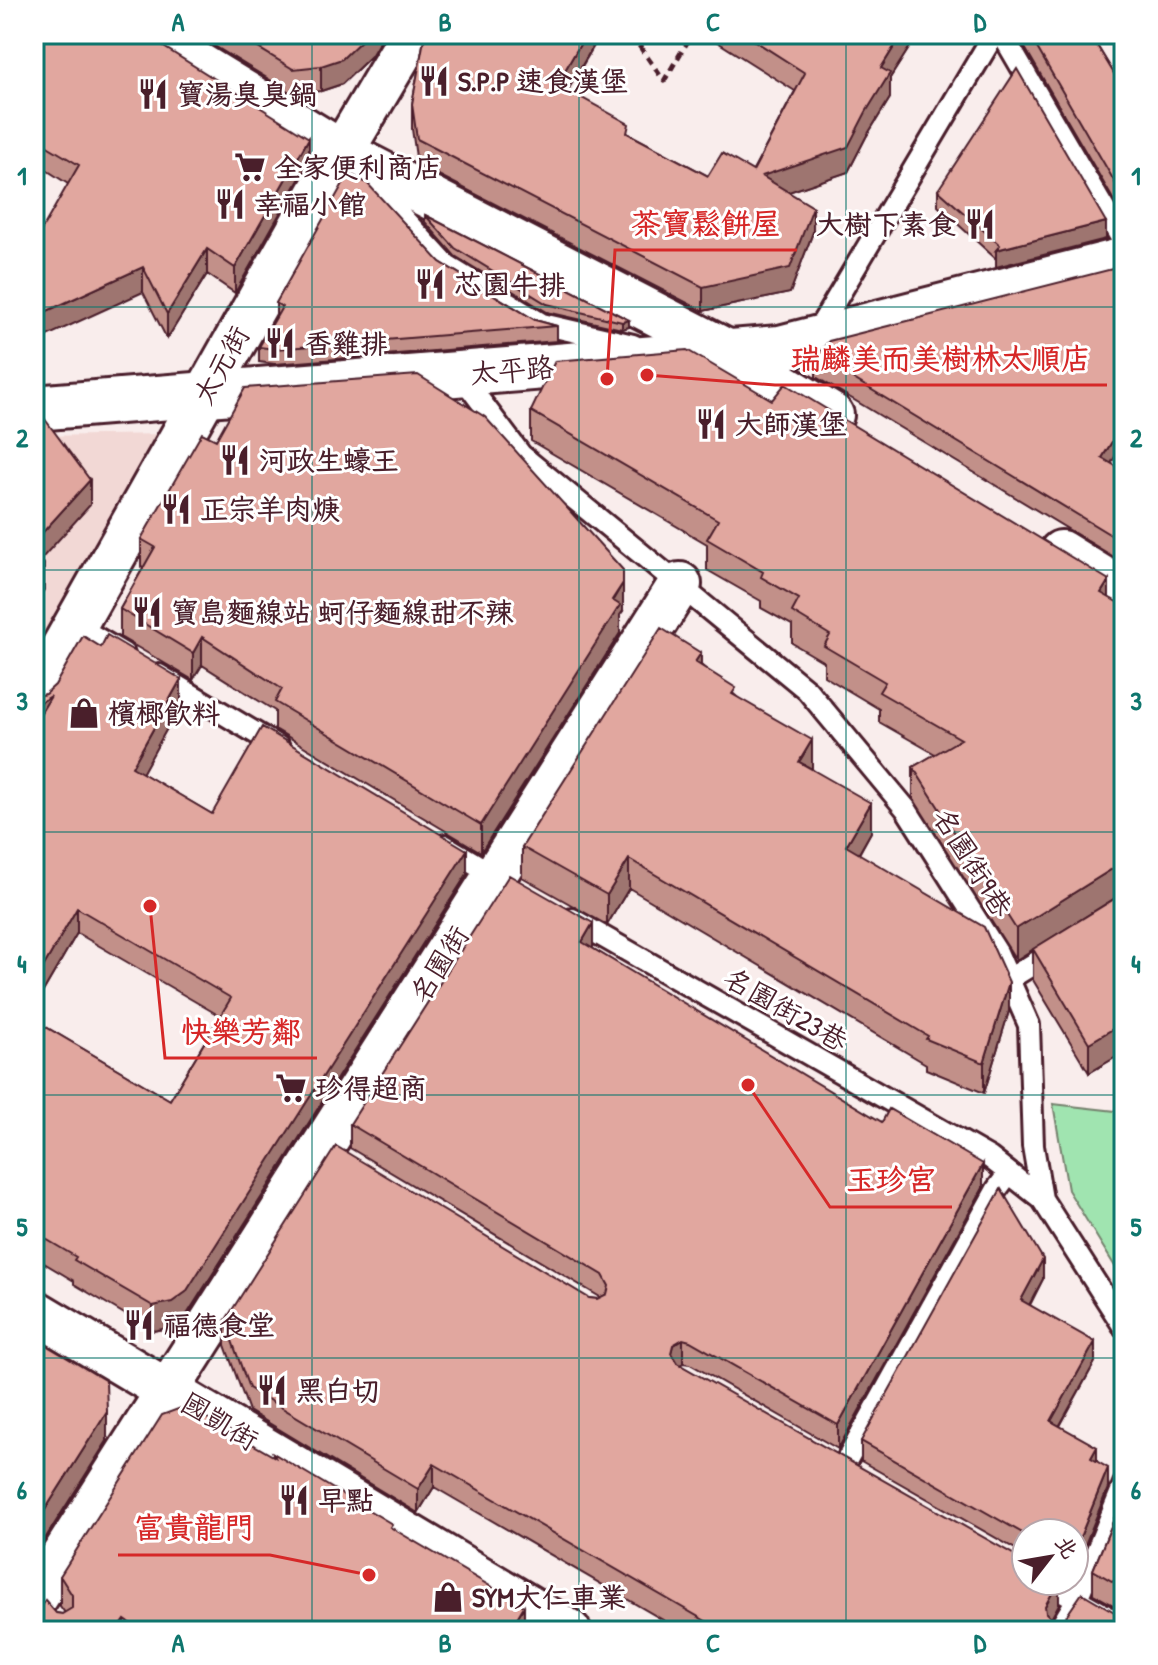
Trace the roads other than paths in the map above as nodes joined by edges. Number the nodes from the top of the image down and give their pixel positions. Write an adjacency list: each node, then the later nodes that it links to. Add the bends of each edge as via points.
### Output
1 (149, 34): 4 (street)
2 (412, 34): 4 (street, 太元街)
3 (993, 36): 5 (lane); 7 (lane)
4 (342, 152): 8 (street); 9 (lane, via 447,266 542,324); 11 (street, 太元街)
5 (1124, 243)
6 (1124, 260): 7 (street, 太平路)
7 (813, 338): 8 (street, 太平路, via 780,348)
8 (729, 352): 9 (street, 太平路); 13 (street)
9 (681, 356): 10 (street, 太平路)
10 (460, 374): 11 (street, 太平路); 15 (lane, via 521,455)
11 (206, 393): 12 (street, 太平路); 17 (street, 太元街)
12 (34, 408)
13 (865, 434)
14 (1029, 533): 16 (street)
15 (680, 584): 21 (street, 名園街); 24 (lane, 名園街9巷, via 807,690 906,809)
16 (1124, 591)
17 (75, 625): 18 (street, 太元街); 19 (lane)
18 (34, 698)
19 (299, 759)
20 (430, 837): 21 (lane)
21 (509, 883): 29 (street, 名園街)
22 (550, 907): 25 (lane, 名園街23巷)
23 (1073, 940): 24 (lane)
24 (1009, 979): 26 (lane, 名園街9巷, via 1029,1025 1033,1146)
25 (1009, 1173): 26 (lane, 名園街23巷); 30 (lane)
26 (1042, 1199): 28 (lane, 名園街9巷)
27 (34, 1311): 29 (street, 國凱街)
28 (1124, 1327)
29 (168, 1390): 34 (street, 名園街); 36 (street, 國凱街)
30 (843, 1467)
31 (1124, 1484): 33 (lane)
32 (1073, 1597): 33 (lane)
33 (1077, 1599): 35 (lane); 37 (lane)
34 (42, 1605)
35 (1124, 1626)
36 (569, 1631)
37 (1058, 1631)

